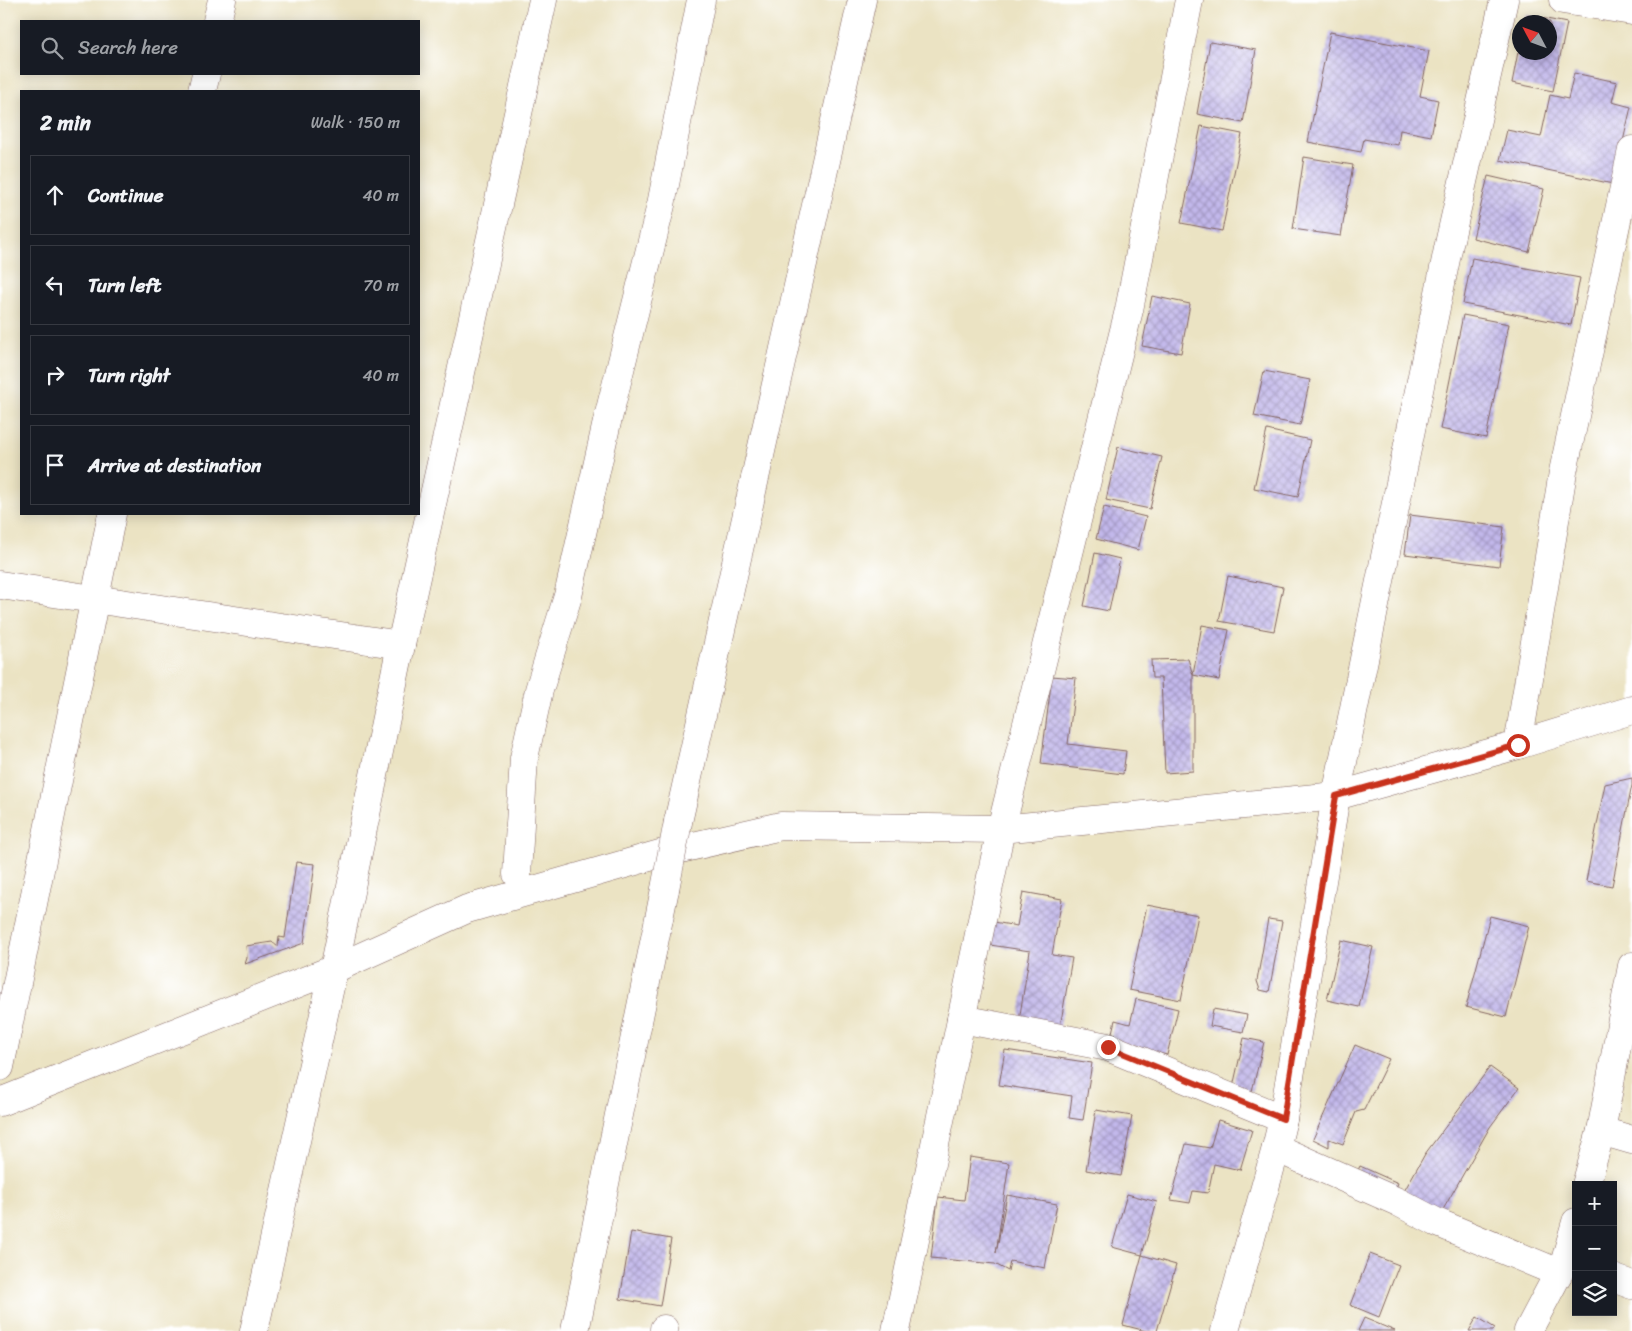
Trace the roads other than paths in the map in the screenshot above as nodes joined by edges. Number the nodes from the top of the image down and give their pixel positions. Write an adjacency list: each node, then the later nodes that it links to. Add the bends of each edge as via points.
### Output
1 (222, 0): 9 (street)
2 (543, 0): 16 (street)
3 (701, 0): 21 (street, via 661,205 568,596 539,690 524,758)
4 (862, 0): 37 (street, bridge, via 678,822)
5 (1189, 0): 20 (street, via 1129,310)
6 (1504, 0): 19 (street, via 1449,244)
7 (1563, 0): 8 (street)
8 (1632, 11)
9 (217, 20)
10 (206, 75): 11 (street)
11 (202, 90)
12 (1632, 150): 18 (street, via 1562,472)
13 (112, 515): 15 (street)
14 (0, 585): 15 (street)
15 (94, 599): 16 (street); 25 (street)
16 (401, 645): 23 (street)
17 (1632, 710): 18 (street)
18 (1518, 745): 19 (street)
19 (1336, 796): 20 (street); 27 (street)
20 (1000, 829): 23 (street, via 781,826 667,852 467,909); 24 (street)
21 (517, 874)
22 (1632, 966): 28 (street)
23 (334, 969): 26 (street); 36 (street)
24 (961, 1019): 27 (street, via 1108,1047); 38 (street)
25 (0, 1067)
26 (0, 1102)
27 (1283, 1119): 30 (street)
28 (1600, 1131): 29 (street); 31 (street)
29 (1632, 1140)
30 (1276, 1148): 33 (street, via 1436,1222); 39 (street)
31 (1587, 1181)
32 (1575, 1226): 33 (street)
33 (1567, 1266): 40 (street)
34 (1617, 1279): 35 (street)
35 (1632, 1285)
36 (254, 1331)
37 (575, 1331)
38 (896, 1331)
39 (1225, 1331)
40 (1528, 1331)

